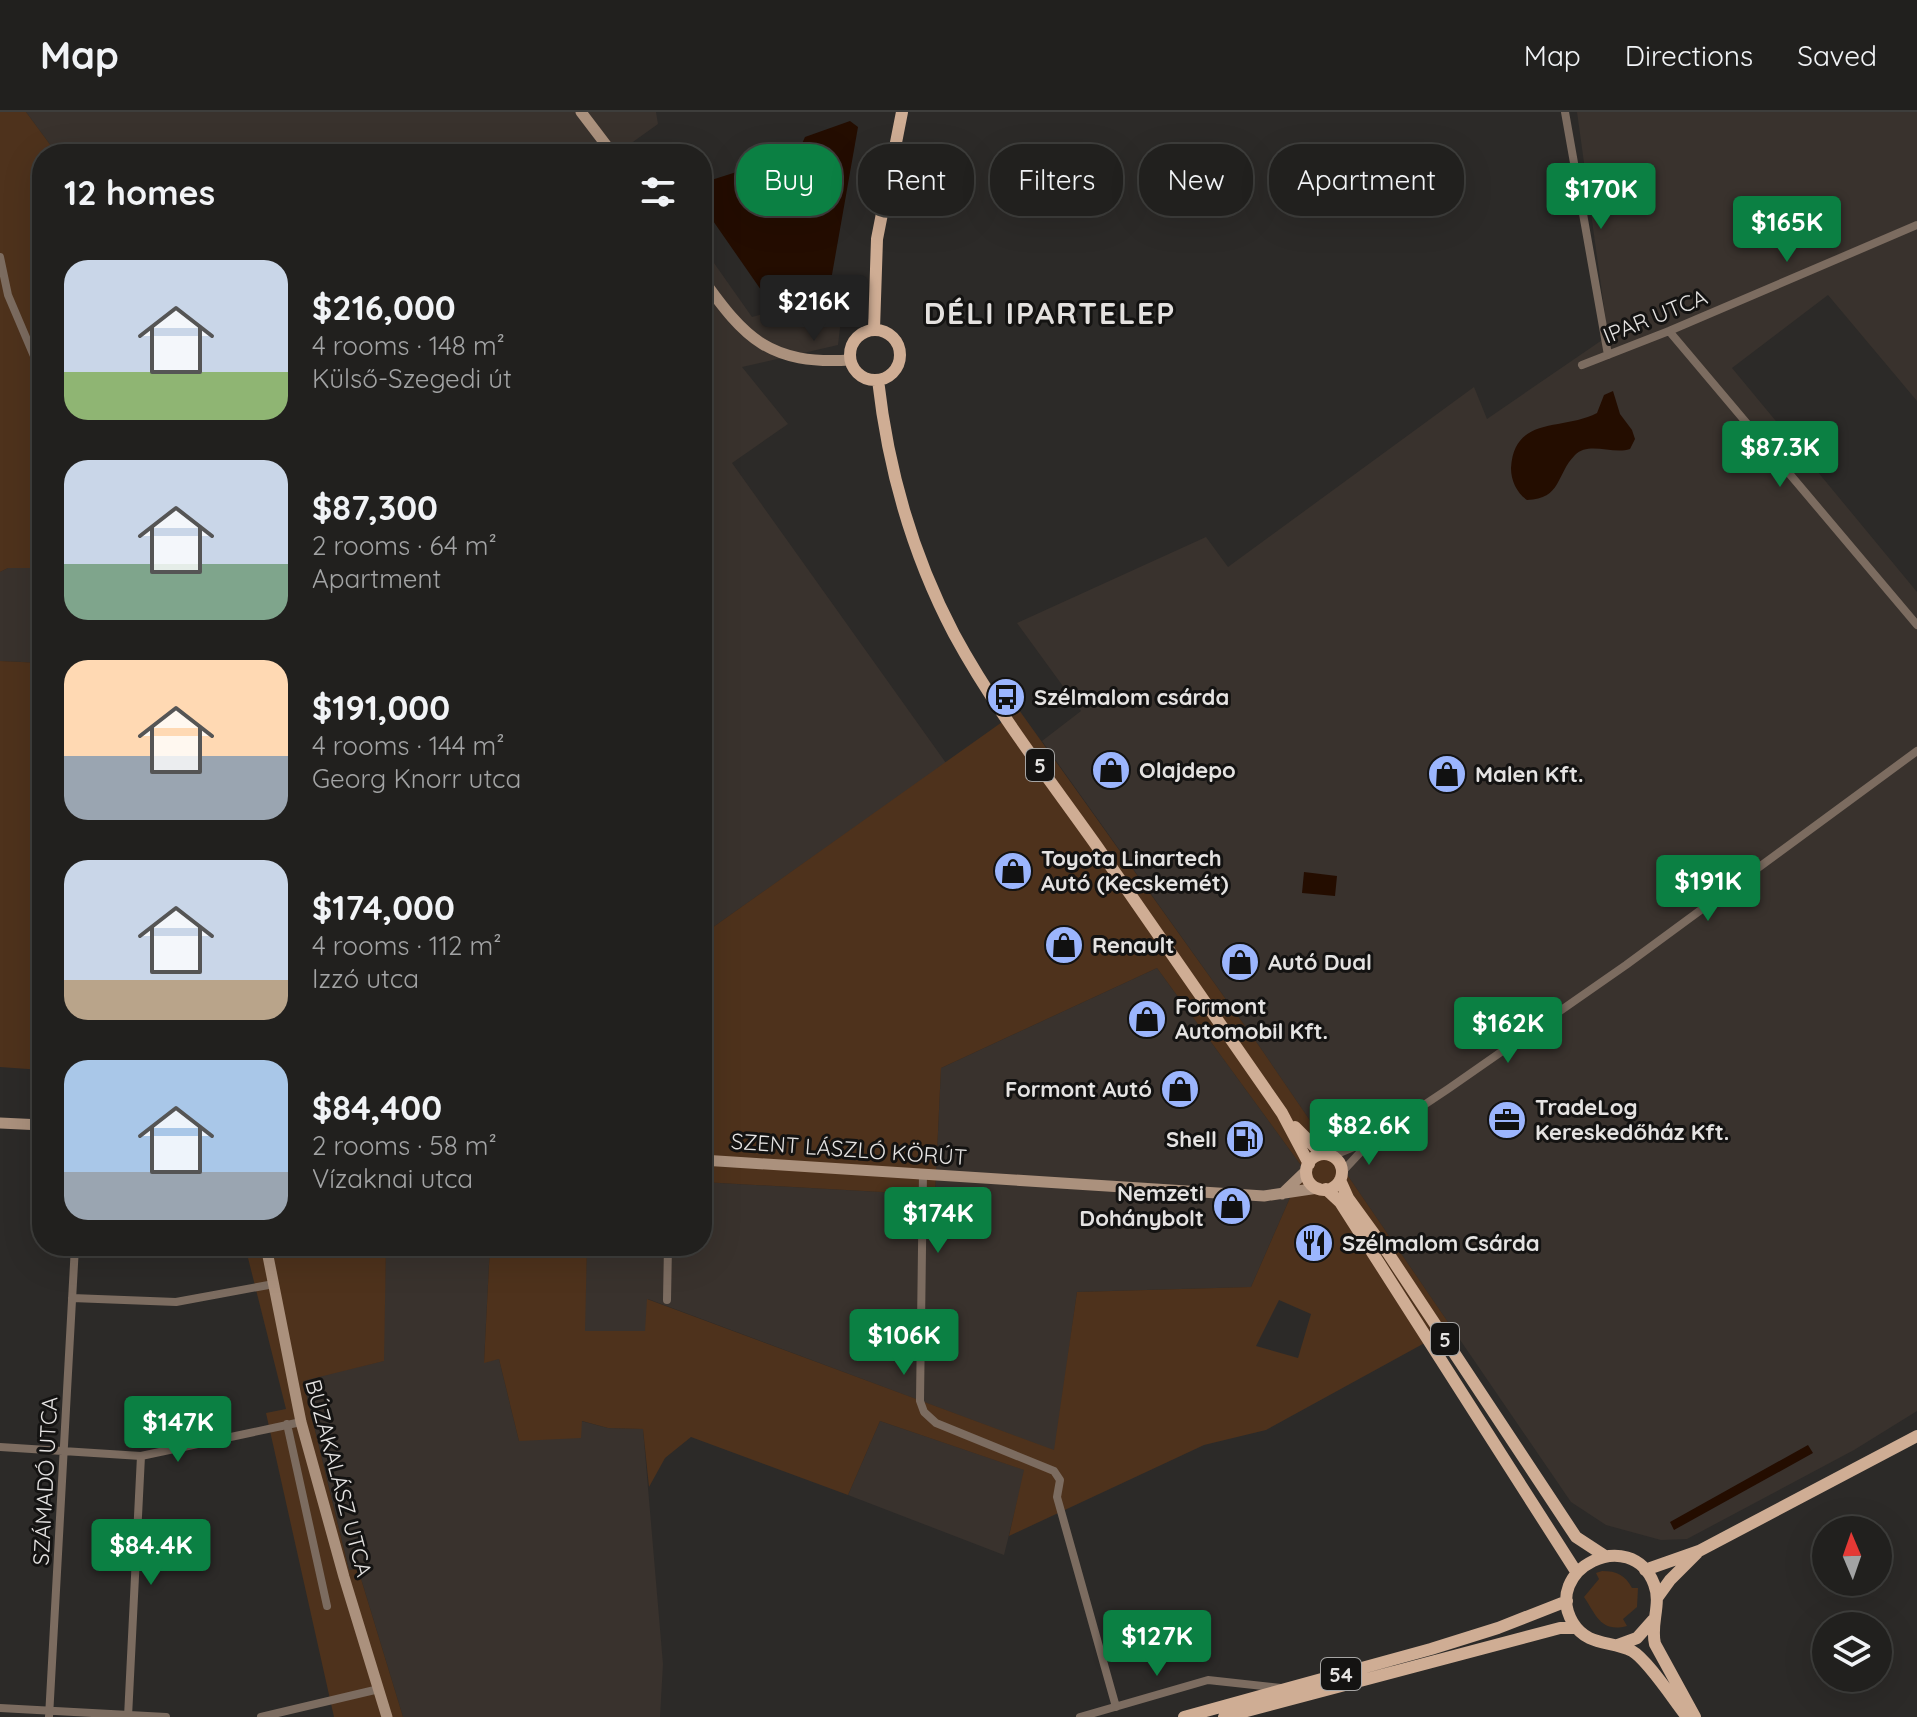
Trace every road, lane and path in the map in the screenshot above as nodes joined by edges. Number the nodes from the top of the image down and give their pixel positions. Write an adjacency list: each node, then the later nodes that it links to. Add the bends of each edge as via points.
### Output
1 (581, 112): 4 (street)
2 (902, 112): 8 (main road, via 877,239)
3 (1565, 112): 11 (street)
4 (605, 144)
5 (1917, 225): 9 (street, IPAR UTCA)
6 (0, 257): 10 (street, via 8,295)
7 (712, 293): 12 (street, via 755,341 775,352 813,361)
8 (874, 329): 12 (main road, via 855,339); 14 (main road, via 893,337 900,356 896,370)
9 (1669, 331): 11 (street, IPAR UTCA); 15 (street)
10 (32, 351)
11 (1608, 355): 13 (street, IPAR UTCA)
12 (850, 360): 14 (main road, via 860,376)
13 (1582, 365)
14 (878, 380): 17 (main road, 5, via 903,511 953,632 1032,755)
15 (1917, 625)
16 (1917, 751): 20 (street, via 1626,965)
17 (1282, 1113): 21 (main road, 5); 23 (main road, 5)
18 (0, 1123): 19 (street)
19 (32, 1125)
20 (1373, 1139): 21 (street); 25 (street)
21 (1327, 1155): 23 (main road); 25 (main road, 5, via 1340,1163)
22 (712, 1161): 24 (street, SZENT LÁSZLÓ KÖRÚT)
23 (1308, 1167): 26 (main road, 5, via 1309,1181); 27 (street)
24 (923, 1173): 27 (street, SZENT LÁSZLÓ KÖRÚT); 52 (street, via 920,1401 936,1423 1054,1471 1060,1480 1057,1497)
25 (1341, 1176): 26 (main road, via 1334,1186); 41 (main road, 5, via 1348,1198 1576,1537)
26 (1322, 1189): 27 (street, SZENT LÁSZLÓ KÖRÚT); 43 (main road, 5, via 1340,1202)
27 (1282, 1194)
28 (74, 1256): 32 (street, SZÁMADÓ UTCA)
29 (268, 1256): 31 (street, BÚZAKALÁSZ UTCA)
30 (668, 1256): 33 (street)
31 (274, 1284): 32 (street, via 176,1302); 34 (street, BÚZAKALÁSZ UTCA)
32 (72, 1298): 38 (street, SZÁMADÓ UTCA)
33 (667, 1300)
34 (301, 1422): 35 (street); 50 (street, BÚZAKALÁSZ UTCA)
35 (287, 1424): 39 (street); 46 (street, BÚZAKALÁSZ UTCA)
36 (1917, 1436): 40 (main road)
37 (0, 1447): 38 (street)
38 (66, 1451): 39 (street); 54 (street, SZÁMADÓ UTCA)
39 (141, 1456): 55 (street)
40 (1699, 1551): 42 (main road); 44 (main road)
41 (1605, 1556): 42 (main road, 5, via 1624,1557); 43 (main road)
42 (1645, 1570): 44 (main road)
43 (1577, 1573): 45 (main road)
44 (1657, 1598): 47 (main road)
45 (1567, 1601): 48 (main road); 51 (main road, 54, via 1498,1628)
46 (327, 1606)
47 (1653, 1620): 49 (main road, via 1637,1638); 63 (main road, via 1655,1644)
48 (1576, 1628): 49 (main road, via 1589,1639); 61 (main road, 54)
49 (1614, 1645): 62 (main road, via 1643,1660)
50 (379, 1689): 57 (street); 58 (street, BÚZAKALÁSZ UTCA)
51 (1287, 1689): 52 (street, via 1208,1680); 60 (main road, 54)
52 (1116, 1707): 59 (street)
53 (0, 1708): 54 (street)
54 (50, 1714): 55 (street)
55 (128, 1716): 56 (street)
56 (166, 1717)
57 (261, 1717)
58 (387, 1717)
59 (1080, 1717)
60 (1184, 1717)
61 (1224, 1717)
62 (1687, 1717)
63 (1695, 1717)

